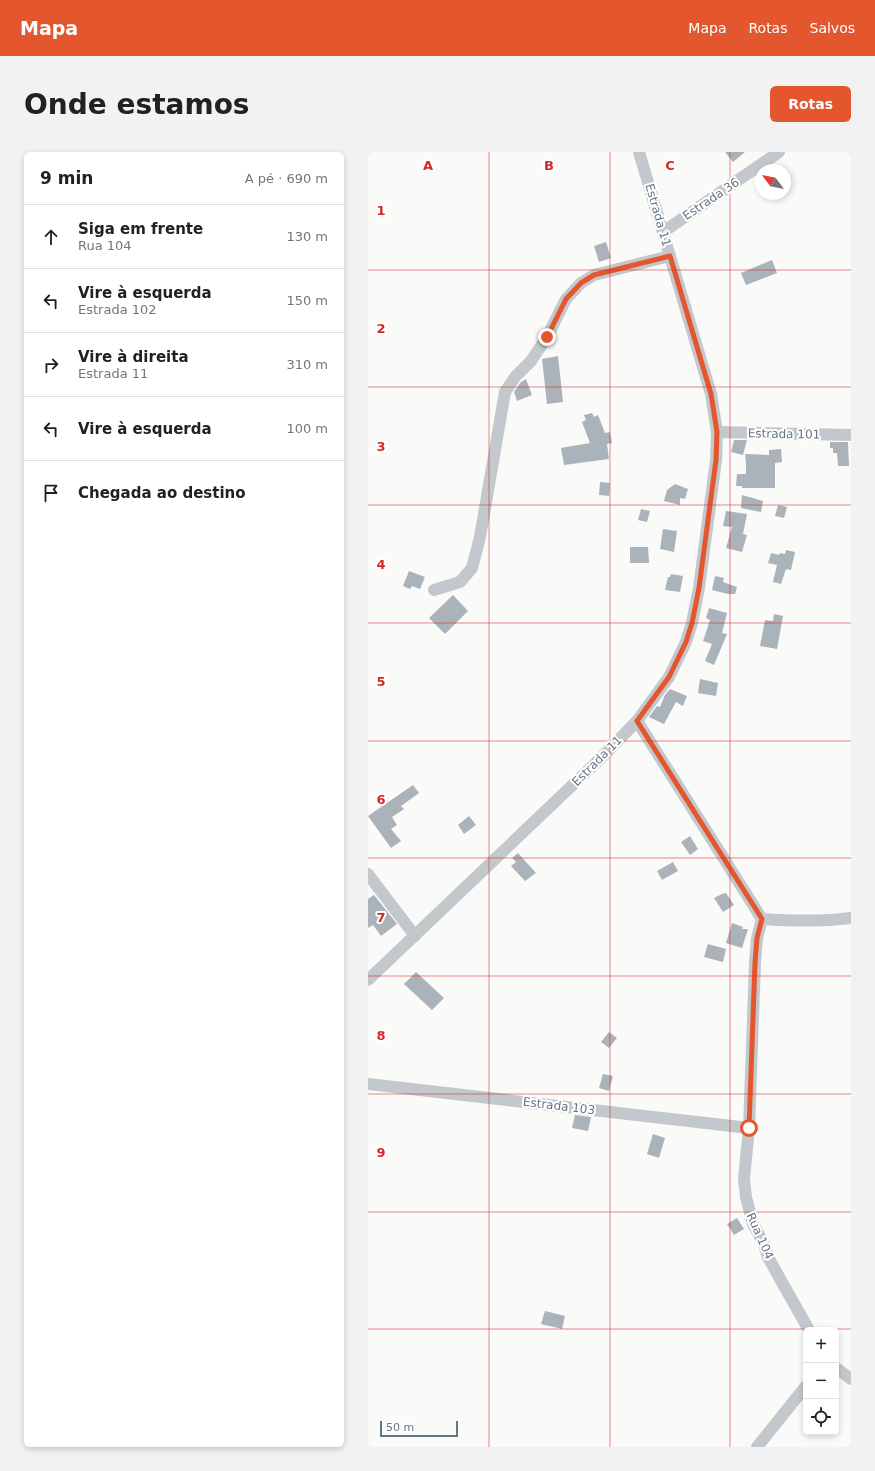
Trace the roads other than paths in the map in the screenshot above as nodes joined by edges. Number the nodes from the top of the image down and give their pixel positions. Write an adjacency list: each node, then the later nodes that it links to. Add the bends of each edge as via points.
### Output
1 (640, 152): 3 (street, Estrada 11)
2 (779, 152): 3 (street, Estrada 36)
3 (662, 232): 4 (street, Estrada 11)
4 (670, 256): 5 (street, Estrada 11, via 711,394); 7 (street, via 594,275 581,283 566,299 547,337 506,392 472,568 460,582)
5 (717, 432): 6 (street, Estrada 101); 8 (street, Estrada 11, via 716,460 692,623 669,677)
6 (851, 435)
7 (434, 590)
8 (637, 721): 11 (street); 12 (street, Estrada 11)
9 (368, 874): 12 (street)
10 (851, 918): 11 (street, via 832,921)
11 (762, 919): 15 (street, Rua 104, via 755,963)
12 (415, 936): 13 (street, Estrada 11)
13 (368, 980)
14 (368, 1084): 15 (street, Estrada 103)
15 (749, 1128): 16 (street, Rua 104, via 744,1179 752,1224)
16 (807, 1327)
17 (839, 1370): 18 (street)
18 (851, 1379)
19 (803, 1390): 20 (street)
20 (757, 1447)

